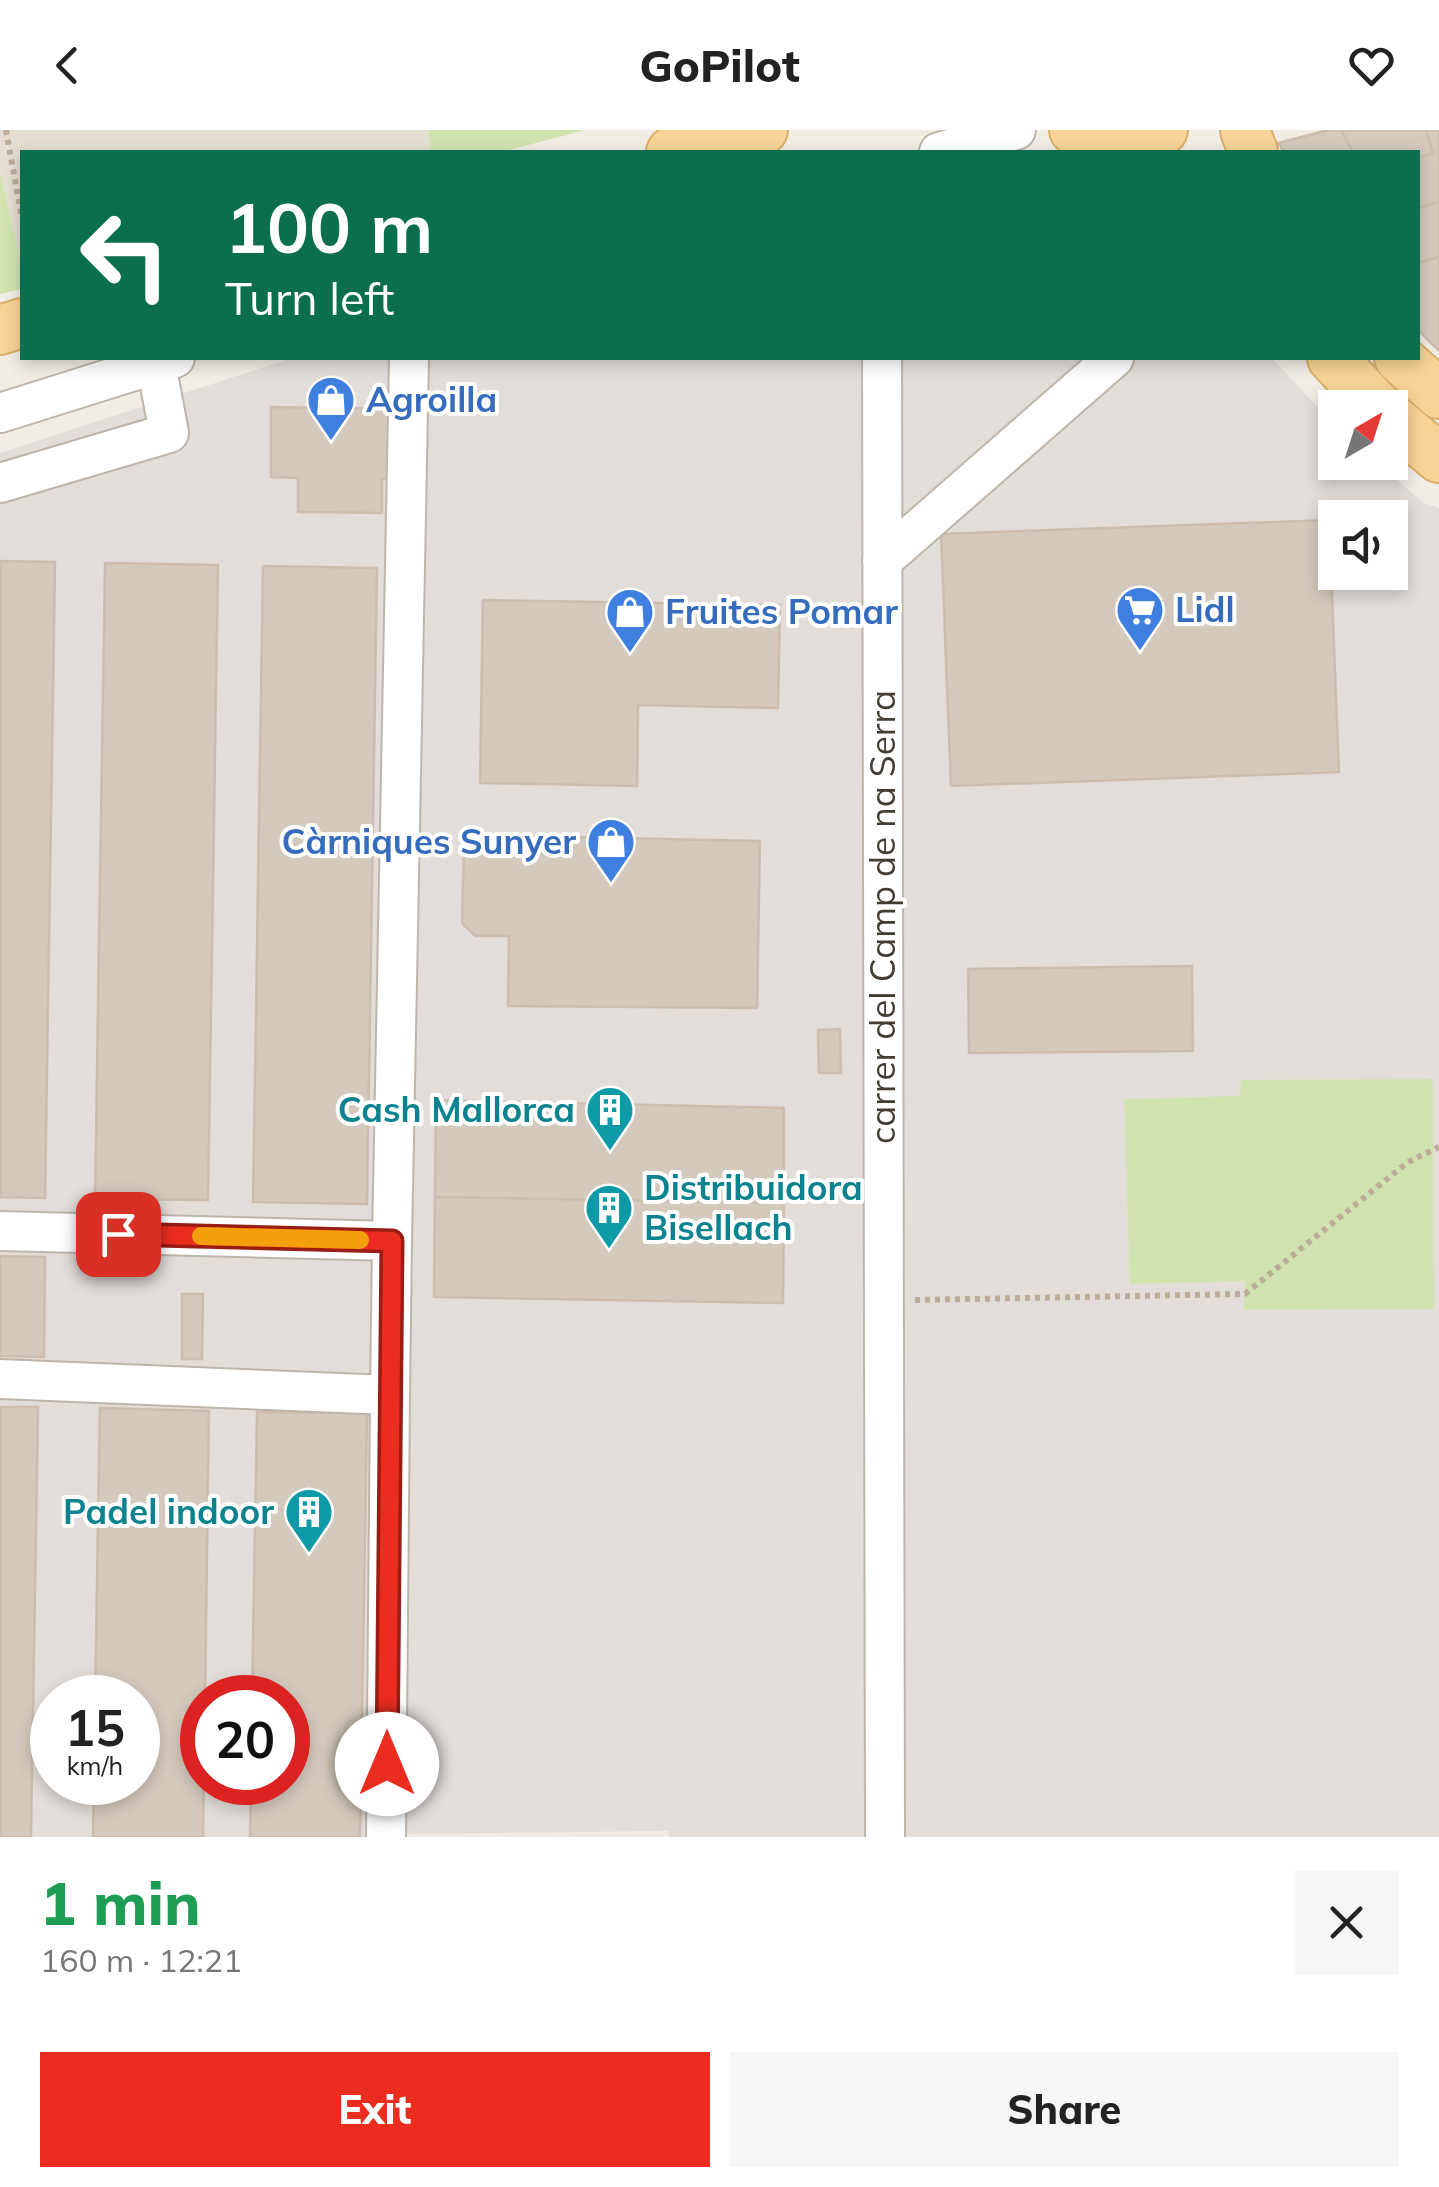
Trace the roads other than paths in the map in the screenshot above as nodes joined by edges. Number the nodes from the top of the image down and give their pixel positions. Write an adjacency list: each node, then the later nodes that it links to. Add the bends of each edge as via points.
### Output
1 (763, 130): 5 (main road)
2 (1016, 130): 6 (street)
3 (1074, 130): 4 (main road)
4 (1158, 140)
5 (679, 150)
6 (945, 150)
7 (410, 360): 21 (street)
8 (882, 360): 19 (street, carrer del Camp de na Serra)
9 (1112, 360): 19 (street)
10 (1334, 360): 13 (main road)
11 (1401, 360): 14 (main road)
12 (165, 361): 15 (street); 18 (street, via 169,434)
13 (1362, 390)
14 (1439, 394)
15 (0, 413)
16 (1408, 432): 17 (main road)
17 (1439, 458)
18 (0, 483)
19 (882, 561): 25 (street, carrer del Camp de na Serra)
20 (0, 1231): 21 (street)
21 (392, 1241): 23 (street)
22 (0, 1379): 23 (street)
23 (390, 1396): 24 (street)
24 (386, 1837)
25 (885, 1837)

